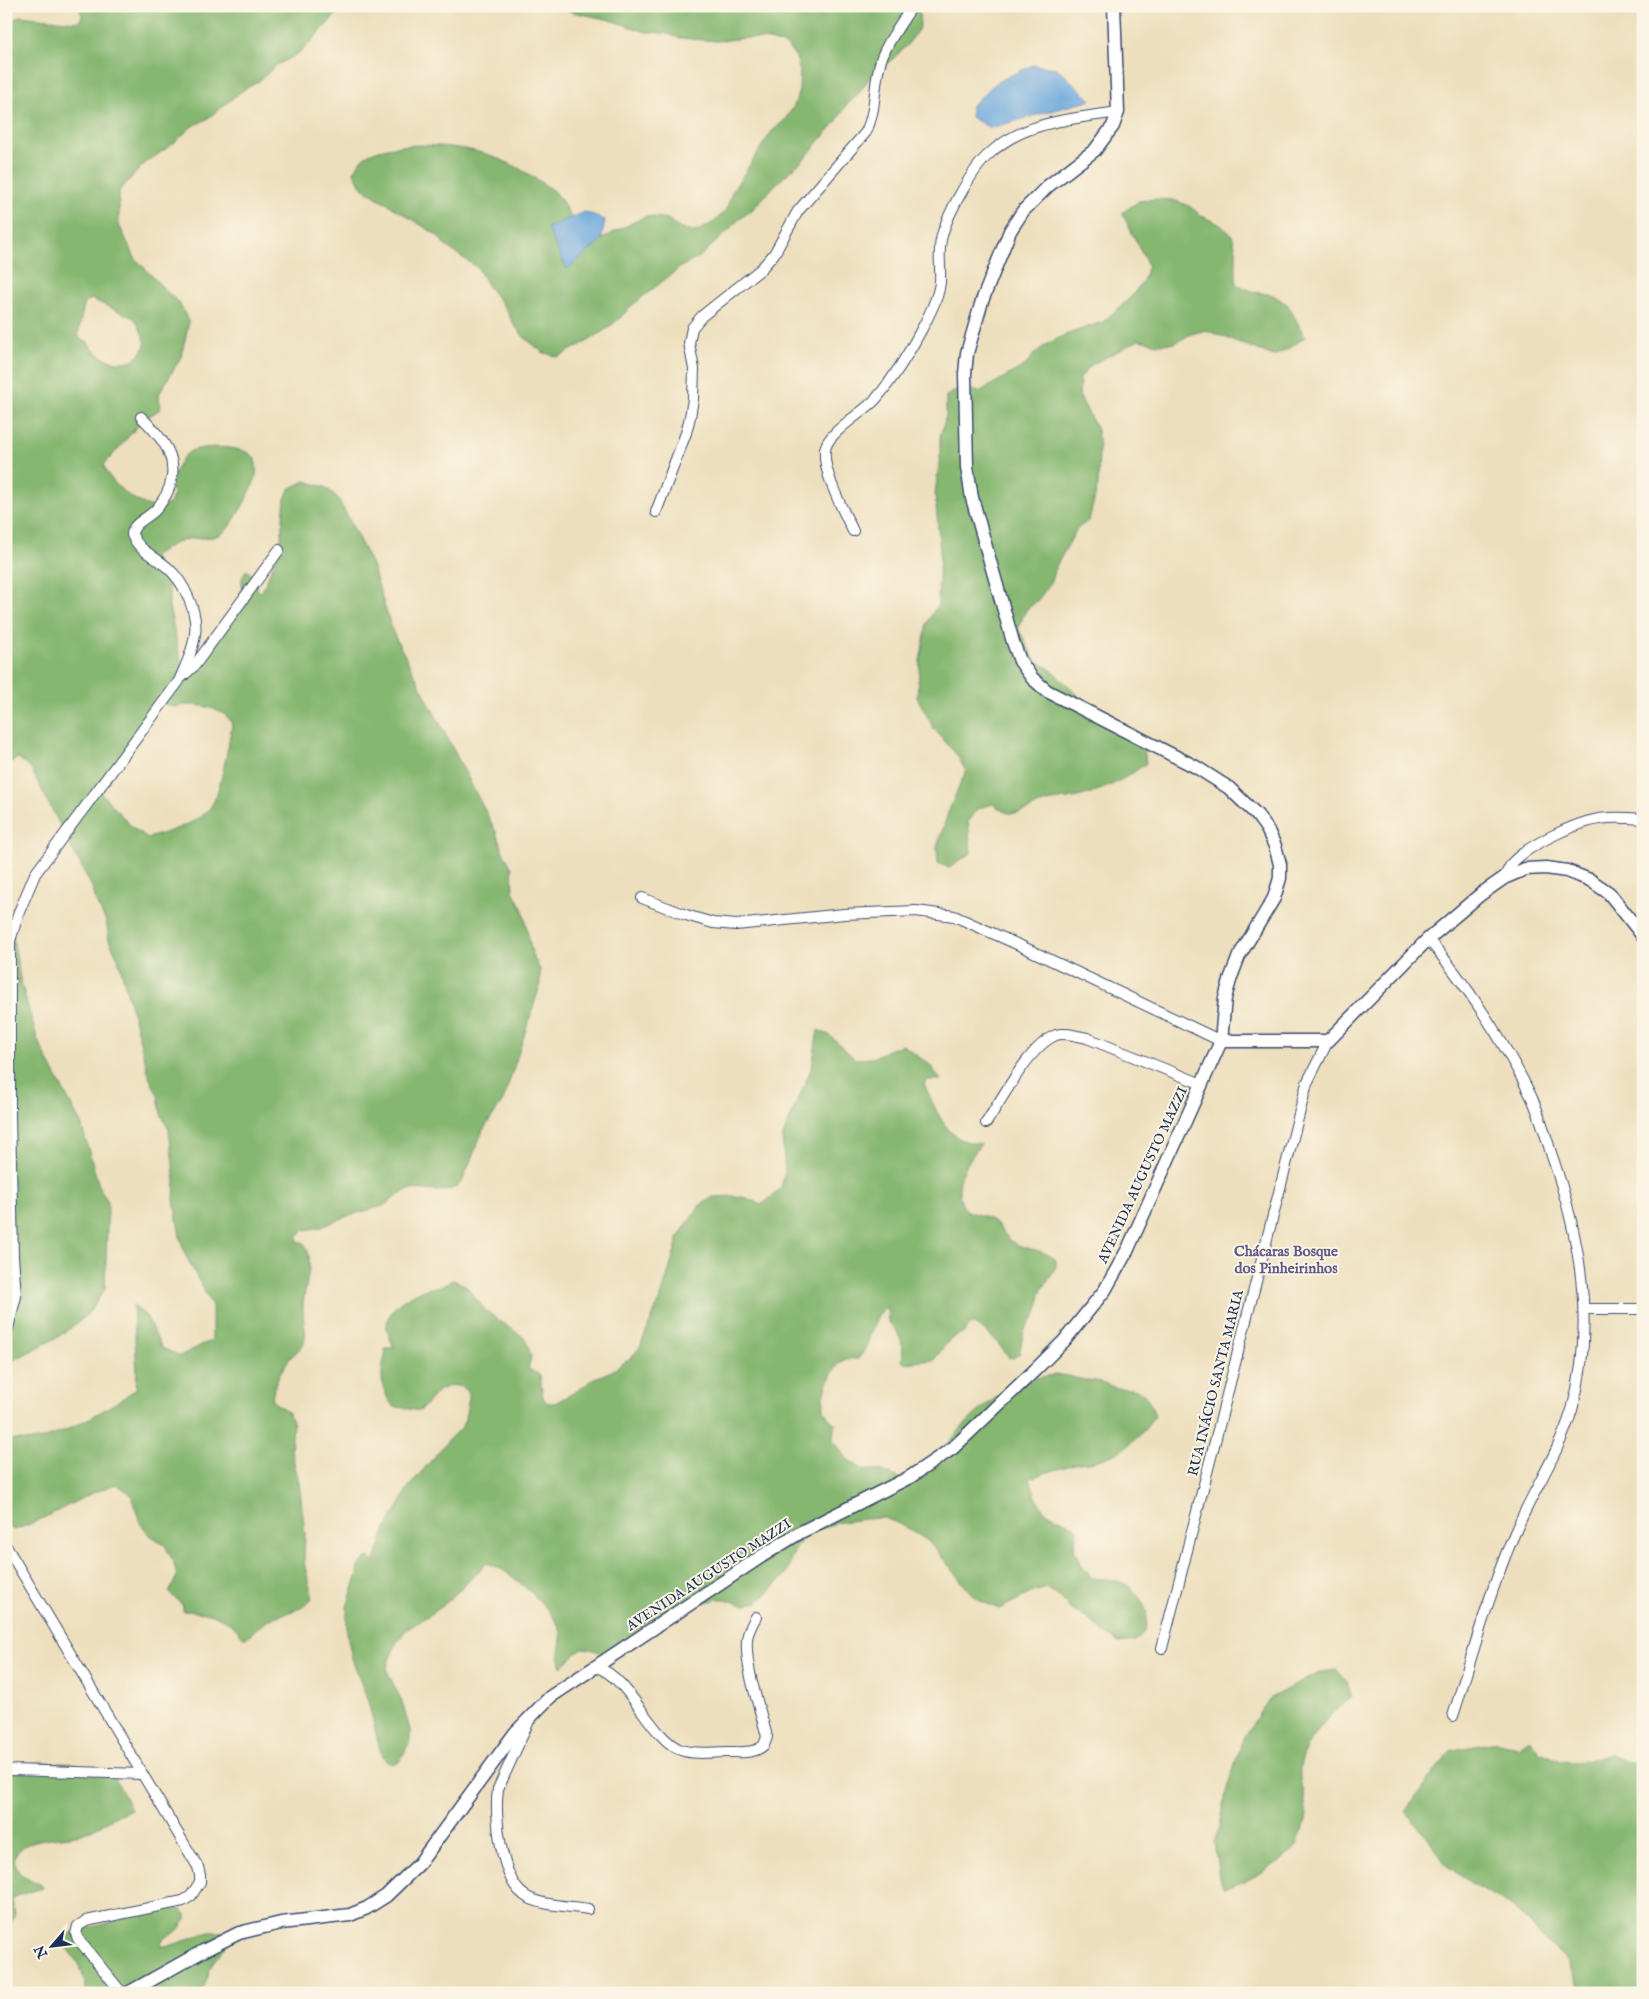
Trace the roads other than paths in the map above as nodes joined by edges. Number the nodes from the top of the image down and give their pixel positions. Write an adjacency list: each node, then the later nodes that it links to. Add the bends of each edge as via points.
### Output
1 (912, 6): 5 (street, via 881,57 875,105 866,132 798,210 774,254 761,269 702,316 692,328 689,343 694,369 690,417)
2 (1114, 6): 3 (street, AVENIDA AUGUSTO MAZZI)
3 (1118, 112): 6 (street, via 1057,122 1020,133 999,145 977,168 950,215 941,239 938,293 926,321 884,389 863,411 835,432 826,446 824,454 828,471); 15 (street, AVENIDA AUGUSTO MAZZI, via 1113,126 1095,150 1048,186 1023,211 1010,231 982,301 967,353 967,467 999,598 1020,661 1032,678 1065,702 1154,744 1229,788 1257,815 1275,846 1280,878 1274,898 1239,956 1231,976 1225,998)
4 (141, 417): 8 (street, via 171,456 173,473 163,500 154,512 135,526 132,535 141,549 169,568 187,594 195,632 192,651)
5 (656, 512)
6 (852, 531)
7 (279, 550): 8 (street, via 195,665)
8 (179, 680): 20 (street, via 35,874 10,940 10,1114 16,1296)
9 (1643, 818): 10 (street, via 1594,820 1558,833 1519,857)
10 (1504, 878): 12 (street, via 1525,869 1546,868 1567,871 1590,880 1609,893); 13 (street)
11 (642, 898): 15 (street, via 713,923 736,925 844,914 932,912 954,916)
12 (1643, 936)
13 (1428, 939): 14 (street); 19 (street, via 1482,1014 1531,1096 1561,1180 1572,1223 1581,1266)
14 (1328, 1041): 15 (street); 23 (street, RUA INÁCIO SANTA MARIA, via 1307,1083)
15 (1222, 1042): 16 (street, AVENIDA AUGUSTO MAZZI)
16 (1202, 1084): 17 (street, via 1086,1038 1056,1035 1037,1047); 24 (street, AVENIDA AUGUSTO MAZZI, via 1128,1249 1105,1290 1035,1370 953,1448 932,1463 801,1532)
17 (986, 1123)
18 (1643, 1309): 19 (street)
19 (1585, 1310): 26 (street, via 1572,1410 1556,1452 1517,1529)
20 (6, 1336)
21 (6, 1546): 28 (street)
22 (756, 1617): 24 (street, via 747,1640 767,1737 764,1745 755,1751 692,1752 677,1748 614,1677)
23 (1162, 1648)
24 (596, 1667): 25 (street, AVENIDA AUGUSTO MAZZI, via 550,1697)
25 (532, 1714): 29 (street, via 496,1799 505,1862 511,1878 524,1896); 31 (street, AVENIDA AUGUSTO MAZZI, via 419,1864 386,1896 350,1915 281,1923 239,1933)
26 (1453, 1716)
27 (6, 1768): 28 (street)
28 (142, 1774): 30 (street, via 200,1875 196,1890 183,1902 86,1921 78,1926 78,1939)
29 (588, 1909)
30 (122, 1993)
31 (128, 1993)

